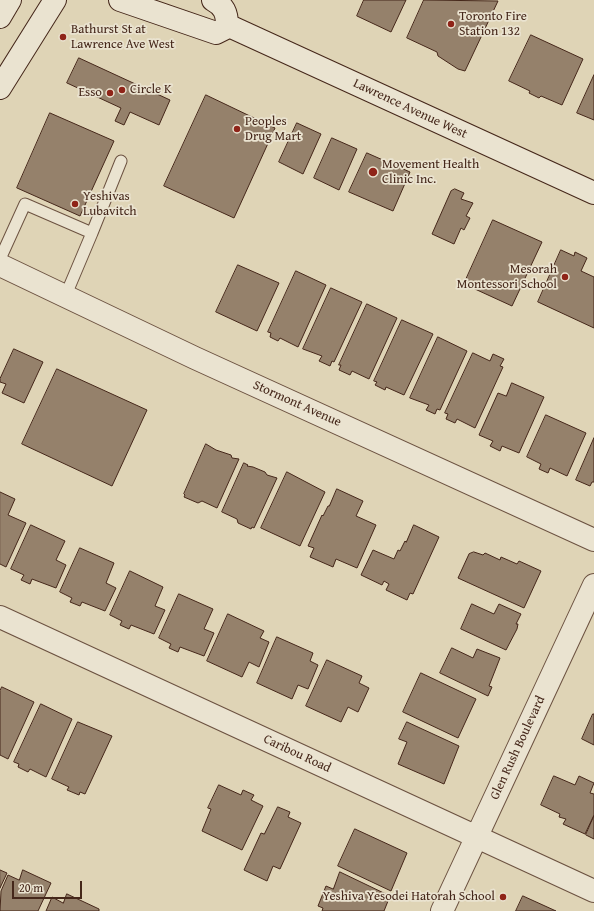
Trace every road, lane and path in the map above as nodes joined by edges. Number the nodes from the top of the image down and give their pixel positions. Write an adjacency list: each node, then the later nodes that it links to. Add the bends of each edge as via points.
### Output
1 (10, 0): 5 (street)
2 (55, 0): 7 (street)
3 (120, 0): 6 (street, via 211,32 220,31)
4 (213, 0): 6 (street, via 219,3 227,14)
5 (0, 17)
6 (227, 25): 9 (street, Lawrence Avenue West)
7 (0, 88)
8 (121, 161): 10 (lane)
9 (594, 193)
10 (92, 233): 11 (lane, via 25,204); 13 (lane)
11 (0, 259)
12 (0, 265): 13 (street, Stormont Avenue)
13 (65, 297): 14 (street, Stormont Avenue)
14 (594, 540)
15 (594, 585): 17 (street, Glen Rush Boulevard)
16 (0, 617): 17 (street, Caribou Road)
17 (477, 836): 18 (street, Caribou Road); 19 (street, Glen Rush Boulevard)
18 (594, 890)
19 (442, 911)

